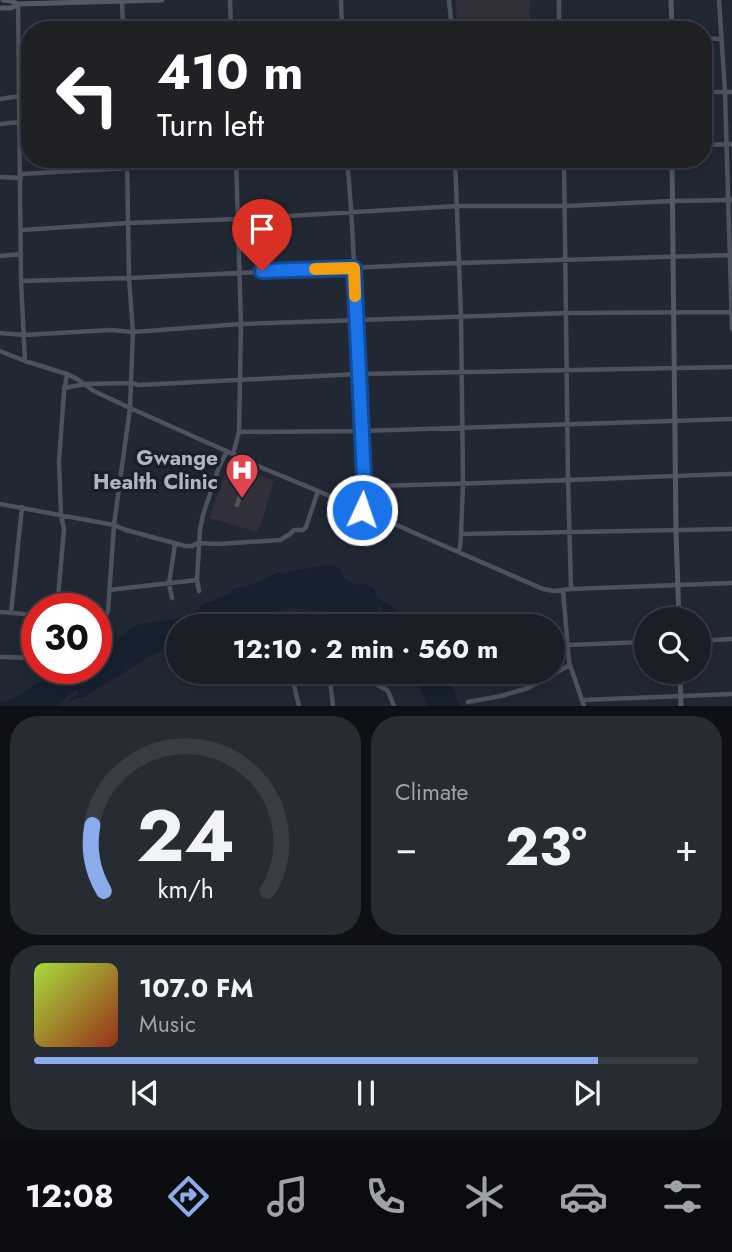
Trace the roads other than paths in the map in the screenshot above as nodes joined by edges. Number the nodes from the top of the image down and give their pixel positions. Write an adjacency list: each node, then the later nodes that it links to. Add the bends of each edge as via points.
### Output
1 (3, 0): 2 (main road)
2 (11, 0): 11 (main road)
3 (162, 0): 10 (main road)
4 (230, 0): 14 (street)
5 (341, 0): 15 (street)
6 (449, 0): 16 (street)
7 (559, 0): 17 (street)
8 (671, 0): 18 (main road)
9 (719, 0): 20 (street)
10 (122, 1): 11 (main road); 13 (street)
11 (18, 4): 12 (main road); 21 (street)
12 (0, 8)
13 (123, 21)
14 (231, 21)
15 (342, 21)
16 (451, 21)
17 (559, 21)
18 (672, 21)
19 (712, 38): 20 (street)
20 (720, 39): 23 (street)
21 (19, 67): 25 (street)
22 (712, 92): 23 (street)
23 (725, 92): 24 (street); 29 (street)
24 (732, 92)
25 (20, 96): 26 (street); 27 (street)
26 (0, 99)
27 (20, 121): 28 (street); 37 (street)
28 (0, 124)
29 (729, 144): 39 (street)
30 (115, 168): 37 (street)
31 (127, 168): 45 (street)
32 (236, 168): 44 (street)
33 (348, 168): 43 (street)
34 (455, 168): 41 (street)
35 (564, 168): 42 (street)
36 (672, 168): 40 (main road)
37 (21, 176): 38 (street); 46 (street)
38 (0, 177)
39 (730, 200): 40 (street); 48 (street)
40 (672, 201): 42 (street); 50 (main road)
41 (457, 206): 42 (street); 43 (street); 52 (street)
42 (566, 206): 51 (street)
43 (352, 211): 44 (street); 53 (street)
44 (238, 219): 45 (street); 54 (street)
45 (128, 223): 46 (street); 55 (street)
46 (22, 230): 47 (street)
47 (22, 254): 49 (street); 56 (street)
48 (731, 255): 50 (street); 58 (street)
49 (0, 256)
50 (674, 256): 51 (street); 57 (main road)
51 (566, 260): 52 (street); 59 (street)
52 (458, 263): 53 (street); 60 (street)
53 (354, 268): 54 (street); 61 (street)
54 (239, 272): 55 (street); 62 (street)
55 (129, 278): 56 (street); 64 (street)
56 (22, 281): 66 (street)
57 (674, 312): 58 (street); 59 (street); 70 (main road)
58 (732, 312): 63 (street)
59 (566, 313): 60 (street); 71 (street)
60 (461, 316): 61 (street); 72 (street)
61 (356, 320): 62 (street); 74 (street)
62 (241, 324): 64 (street); 75 (street)
63 (732, 329)
64 (133, 332): 66 (street); 76 (street)
65 (0, 333): 66 (street)
66 (24, 335): 68 (street)
67 (0, 351): 68 (street)
68 (25, 361): 73 (street)
69 (732, 367): 70 (street)
70 (674, 368): 71 (street); 81 (main road)
71 (568, 371): 72 (street); 82 (street)
72 (461, 372): 74 (street); 83 (street)
73 (67, 374): 77 (street); 78 (street)
74 (358, 374): 75 (street); 84 (street)
75 (240, 381): 76 (street); 85 (street)
76 (132, 383): 77 (street); 79 (street)
77 (85, 384): 78 (street); 79 (street)
78 (65, 388): 99 (street, via 58,461)
79 (130, 408): 86 (street); 100 (street)
80 (732, 419): 81 (street)
81 (675, 420): 82 (street); 90 (main road)
82 (567, 424): 83 (street); 91 (street)
83 (462, 426): 84 (street); 92 (street)
84 (361, 431): 85 (street); 93 (street)
85 (239, 432): 87 (street)
86 (227, 451): 87 (street); 105 (street)
87 (233, 454): 88 (street)
88 (253, 464): 94 (street); 96 (street)
89 (732, 474): 90 (street)
90 (676, 476): 91 (street); 103 (main road)
91 (568, 479): 92 (street); 102 (street)
92 (463, 484): 93 (street); 104 (street)
93 (364, 486): 98 (street)
94 (318, 491): 98 (street); 105 (street, via 303,530 262,541)
95 (0, 504): 97 (street)
96 (236, 505)
97 (22, 507): 99 (street); 121 (street)
98 (362, 510): 107 (street)
99 (61, 514): 100 (street); 116 (street)
100 (114, 525): 106 (street); 113 (street)
101 (732, 529): 103 (street)
102 (570, 531): 103 (street); 104 (street); 112 (street)
103 (676, 531): 111 (main road)
104 (461, 534): 107 (street)
105 (198, 542): 106 (street); 108 (street)
106 (175, 544): 110 (street)
107 (458, 552): 114 (street, via 543,589)
108 (197, 580): 110 (street); 115 (street)
109 (732, 583): 111 (street)
110 (169, 584): 113 (street); 118 (street)
111 (677, 586): 112 (street); 119 (main road)
112 (571, 589): 114 (street)
113 (109, 590): 117 (street)
114 (563, 590): 126 (street)
115 (199, 591)
116 (58, 593)
117 (109, 593)
118 (172, 598)
119 (678, 607)
120 (0, 612): 121 (street)
121 (11, 614): 122 (street)
122 (21, 614)
123 (732, 639): 124 (street)
124 (711, 640)
125 (634, 642): 126 (street)
126 (567, 643): 129 (street)
127 (0, 657): 128 (street)
128 (21, 658)
129 (570, 665): 136 (street, via 528,688); 137 (street)
130 (294, 684): 138 (street)
131 (330, 684): 139 (street)
132 (376, 684): 140 (street, via 388,691)
133 (680, 684): 135 (main road)
134 (732, 694): 135 (street)
135 (681, 696): 137 (street); 141 (main road)
136 (468, 702)
137 (583, 703)
138 (299, 706)
139 (333, 706)
140 (394, 706)
141 (681, 706)

